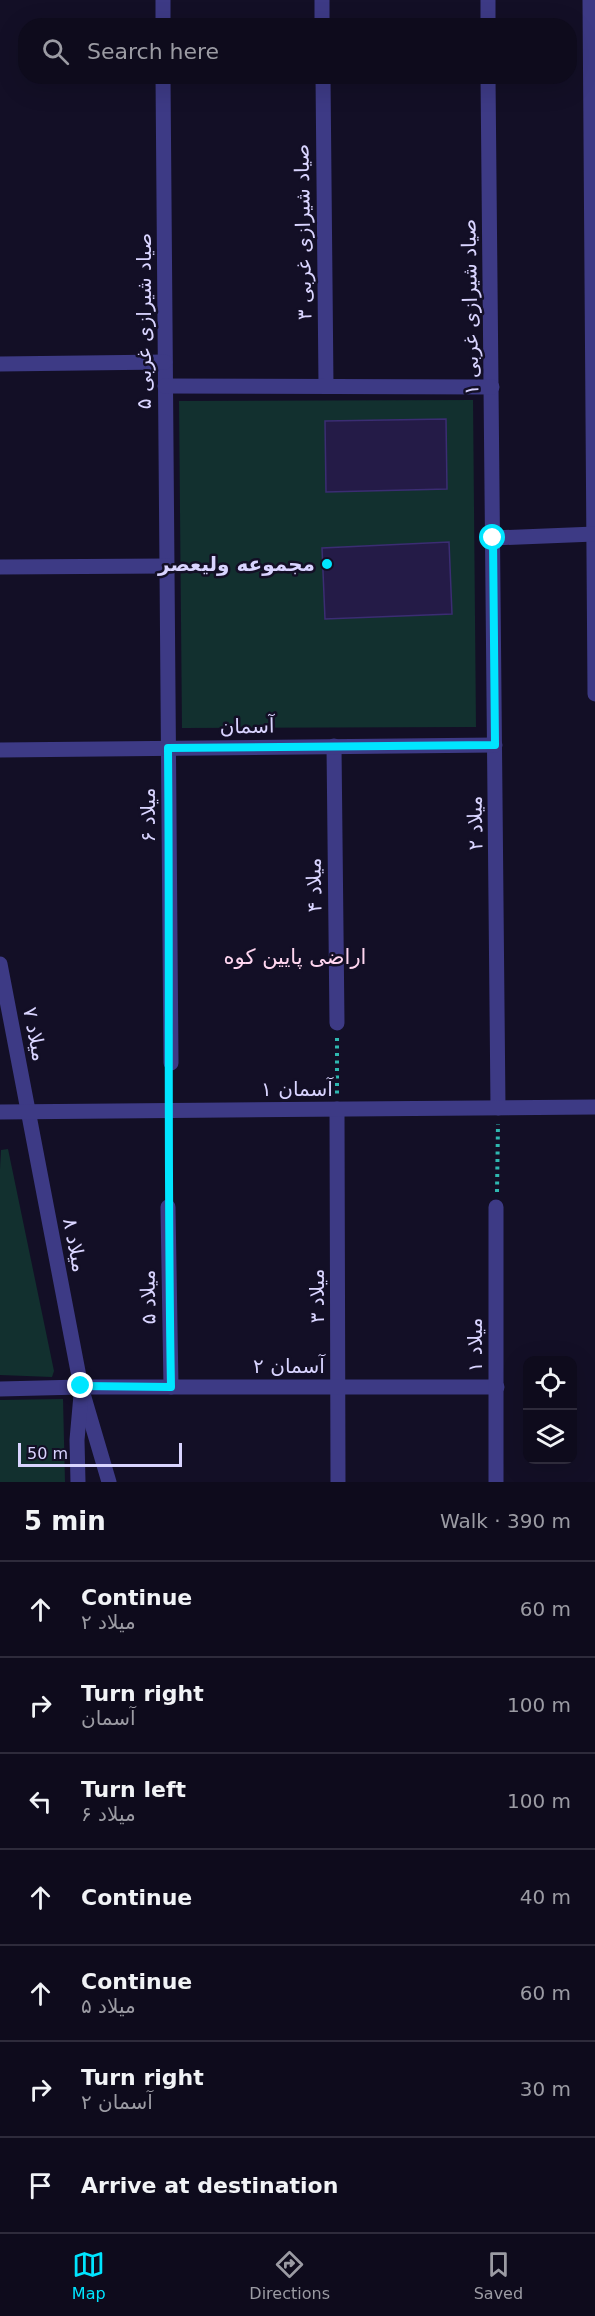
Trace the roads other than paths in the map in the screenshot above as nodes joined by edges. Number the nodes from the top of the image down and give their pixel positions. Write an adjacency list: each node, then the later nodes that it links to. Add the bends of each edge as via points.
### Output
1 (163, 0): 5 (street)
2 (322, 0): 6 (street)
3 (488, 0): 7 (street)
4 (590, 0): 16 (street)
5 (163, 18)
6 (322, 18)
7 (488, 18)
8 (163, 84): 11 (street, صیاد شیرازی غربی ۵)
9 (323, 84): 14 (street, صیاد شیرازی غربی ۳)
10 (488, 84): 15 (street, صیاد شیرازی غربی ۱)
11 (165, 362): 12 (street); 13 (street, صیاد شیرازی غربی ۵)
12 (0, 364)
13 (165, 386): 14 (street); 18 (street, صیاد شیرازی غربی ۵)
14 (326, 386): 15 (street)
15 (492, 387): 17 (street, صیاد شیرازی غربی ۱)
16 (594, 534): 17 (street); 20 (street)
17 (493, 538): 21 (street, میلاد ۲)
18 (166, 566): 19 (street); 23 (street, میلاد ۶)
19 (0, 567)
20 (595, 694)
21 (495, 745): 22 (street, آسمان); 29 (street, میلاد ۲)
22 (334, 747): 23 (street, آسمان); 26 (street, میلاد ۴)
23 (168, 748): 24 (street, آسمان); 27 (street, میلاد ۶)
24 (0, 750)
25 (0, 964): 32 (street, میلاد ۷)
26 (337, 1023)
27 (171, 1063)
28 (595, 1107): 29 (street, آسمان ۱)
29 (498, 1108): 30 (street, آسمان ۱)
30 (338, 1109): 32 (street, آسمان ۱); 37 (street, میلاد ۳)
31 (0, 1112): 32 (street, آسمان ۱)
32 (28, 1112): 35 (street, میلاد ۸)
33 (168, 1207): 36 (street, میلاد ۵)
34 (496, 1208): 38 (street, میلاد ۱)
35 (81, 1386): 36 (street, آسمان ۲); 39 (street, آسمان ۲); 40 (street, میلاد ۸); 41 (street, میلاد ۸)
36 (171, 1387): 37 (street, آسمان ۲)
37 (338, 1387): 38 (street, آسمان ۲); 42 (street, میلاد ۳)
38 (496, 1387): 43 (street, میلاد ۱)
39 (0, 1389)
40 (78, 1482)
41 (109, 1482)
42 (338, 1482)
43 (496, 1482)

